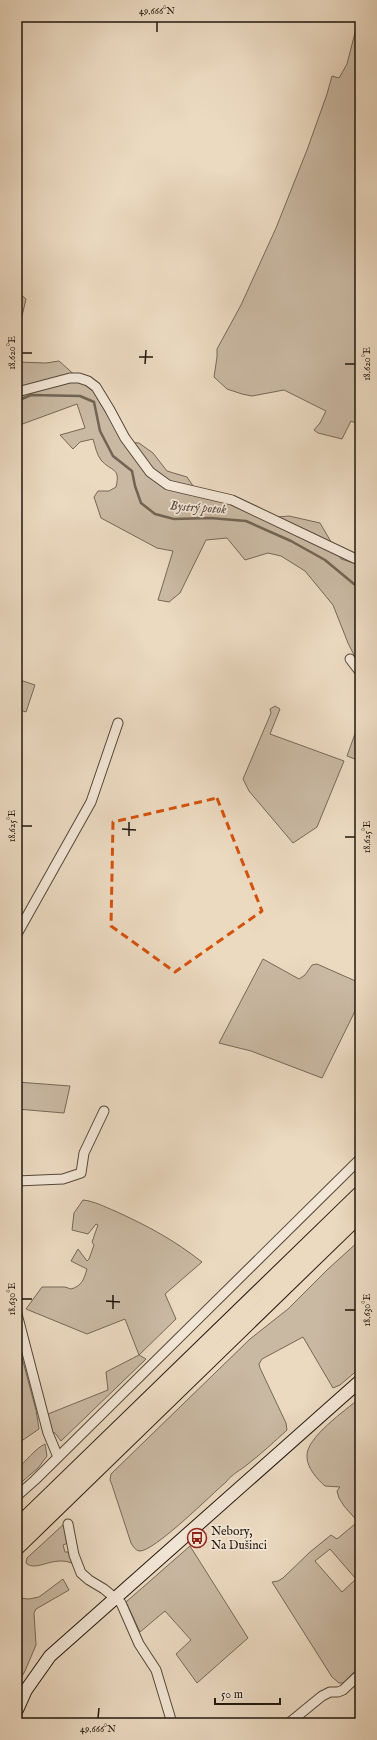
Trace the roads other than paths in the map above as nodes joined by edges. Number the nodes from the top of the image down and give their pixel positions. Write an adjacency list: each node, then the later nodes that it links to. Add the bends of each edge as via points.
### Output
1 (17, 392): 2 (street, via 70,378 88,381 96,388 125,438 150,472 168,485 232,500)
2 (360, 560)
3 (350, 659): 4 (street)
4 (360, 672)
5 (118, 723): 6 (street, via 91,802)
6 (17, 934)
7 (104, 1111): 9 (street, via 84,1153 81,1173 62,1179)
8 (360, 1159): 14 (street)
9 (17, 1181)
10 (360, 1194): 17 (highway)
11 (360, 1214): 18 (highway)
12 (17, 1314): 14 (street, via 48,1434)
13 (360, 1381): 19 (main road)
14 (58, 1457): 15 (street)
15 (17, 1496)
16 (68, 1524): 19 (street, via 74,1555 81,1573)
17 (17, 1527)
18 (17, 1547)
19 (116, 1597): 21 (main road, via 50,1656 26,1690); 22 (street, via 139,1644 156,1670)
20 (360, 1674): 23 (street, via 343,1690 322,1696)
21 (17, 1710)
22 (172, 1723)
23 (289, 1723)

